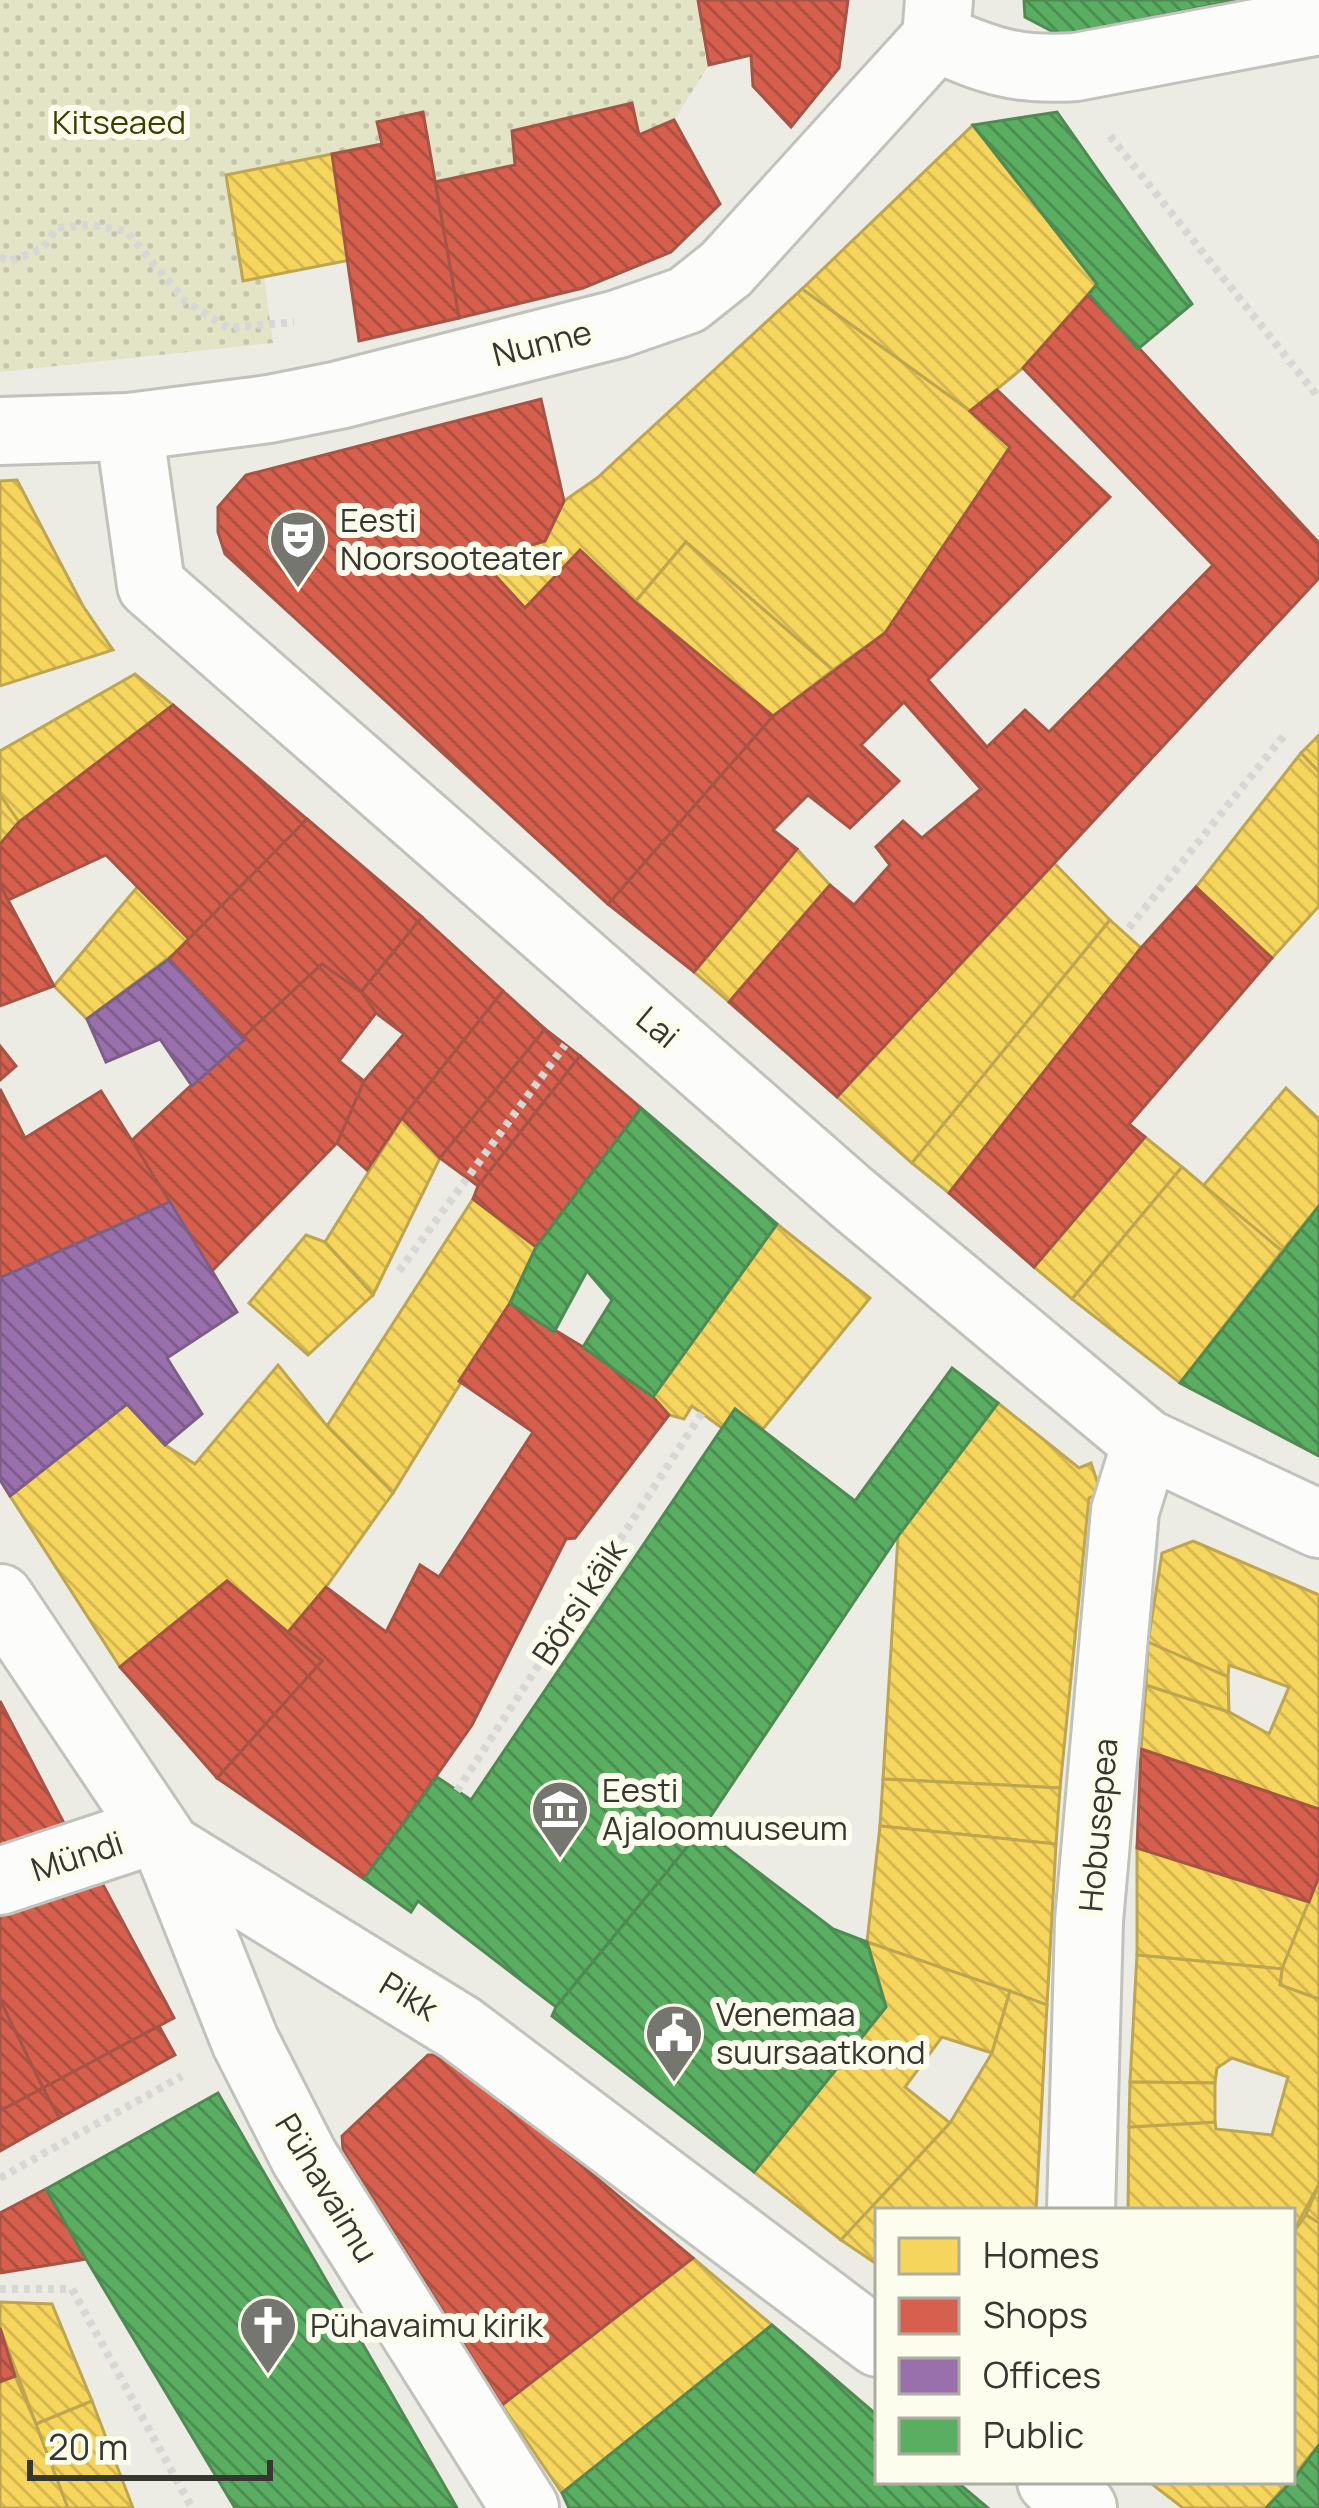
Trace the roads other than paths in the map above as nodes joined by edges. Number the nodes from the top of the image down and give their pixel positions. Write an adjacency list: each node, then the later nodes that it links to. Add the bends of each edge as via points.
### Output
1 (938, 19): 2 (street, via 997,64 1040,69); 3 (street, Nunne, via 726,269 687,299 339,395)
2 (1319, 21)
3 (130, 427): 4 (street, Nunne); 5 (street, Lai, via 151,585 851,1197)
4 (0, 431)
5 (1147, 1443): 6 (street, Lai); 10 (street, Hobusepea, via 1125,1511 1089,1921)
6 (1319, 1524)
7 (0, 1598): 8 (street, Pikk)
8 (161, 1839): 9 (street, Mündi); 11 (street, Pikk, via 460,2027); 13 (street, Pühavaimu, via 245,2041 304,2157)
9 (0, 1881)
10 (1081, 2208)
11 (875, 2341)
12 (1055, 2484): 14 (street)
13 (526, 2508)
14 (1083, 2508)

